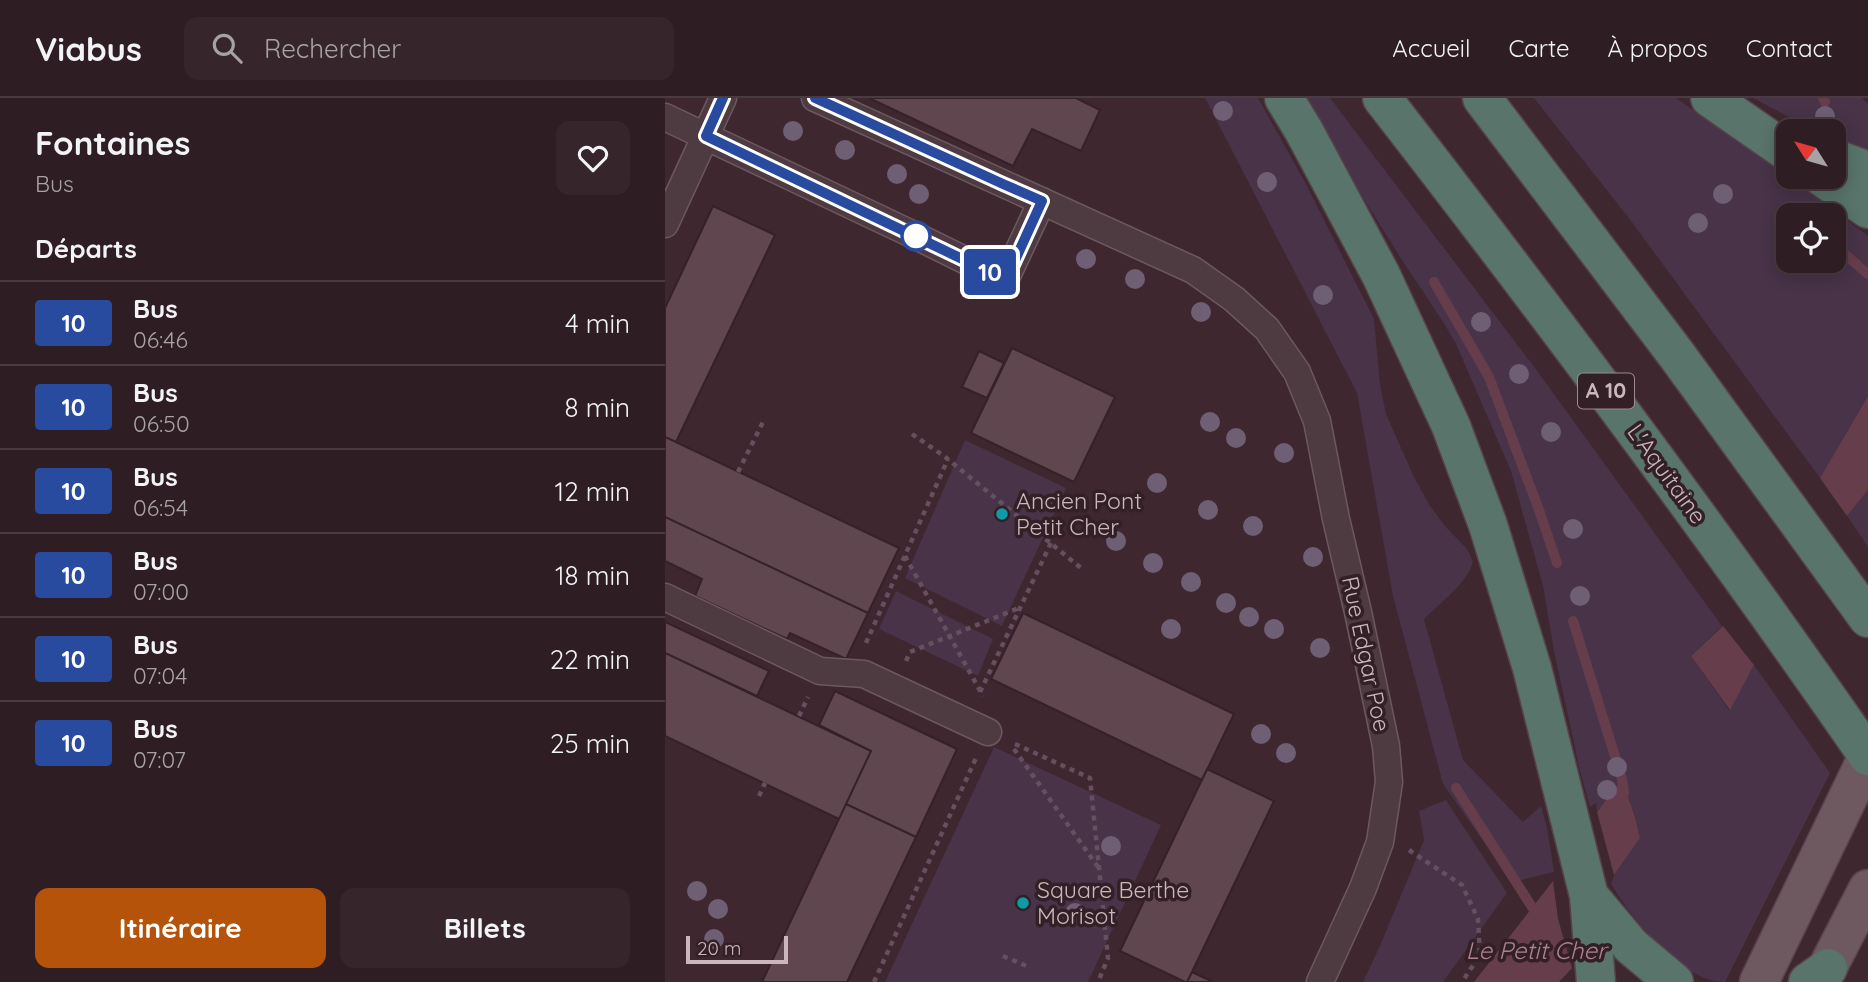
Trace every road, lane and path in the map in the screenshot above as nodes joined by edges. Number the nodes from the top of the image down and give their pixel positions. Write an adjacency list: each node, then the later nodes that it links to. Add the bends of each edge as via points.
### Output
1 (723, 98): 10 (street)
2 (815, 98): 15 (street, Rue Edgar Poe)
3 (1284, 98): 36 (highway, via 1381,275 1455,439 1488,525 1532,668)
4 (1382, 98): 31 (highway, L'Aquitaine / A 10, via 1613,401)
5 (1482, 98): 26 (highway)
6 (1710, 98): 8 (highway)
7 (665, 117): 10 (street)
8 (1747, 124): 9 (highway); 11 (highway)
9 (1776, 135)
10 (706, 136): 15 (street, via 1006,280); 17 (street)
11 (1776, 144)
12 (1846, 163): 13 (highway)
13 (1868, 171)
14 (1839, 189): 16 (highway)
15 (1042, 201): 34 (street, Rue Edgar Poe, via 1193,270 1267,328 1297,372 1317,421 1386,746 1389,782)
16 (1868, 209)
17 (665, 225)
18 (764, 420): 21 (path)
19 (912, 434): 20 (path)
20 (946, 457): 22 (path); 27 (path)
21 (738, 472)
22 (1051, 543): 23 (path); 25 (path)
23 (1081, 568)
24 (665, 597): 27 (street, via 820,671)
25 (1019, 608): 28 (path, via 910,652); 29 (path)
26 (1865, 614)
27 (852, 673): 28 (street)
28 (893, 687): 29 (street)
29 (964, 720): 30 (street)
30 (988, 732): 40 (path); 41 (path, via 1090,778 1108,958)
31 (1868, 756): 46 (main road)
32 (765, 783): 33 (path)
33 (759, 796)
34 (1382, 832): 42 (street, Rue Edgar Poe, via 1363,888); 43 (path, via 1462,885 1478,919 1480,956)
35 (1868, 889): 39 (main road)
36 (1589, 896): 44 (highway); 45 (highway, via 1631,946)
37 (1003, 956): 38 (path)
38 (1029, 967)
39 (1819, 977)
40 (874, 982)
41 (1098, 982)
42 (1320, 982)
43 (1462, 982)
44 (1596, 982)
45 (1674, 982)
46 (1759, 982)

